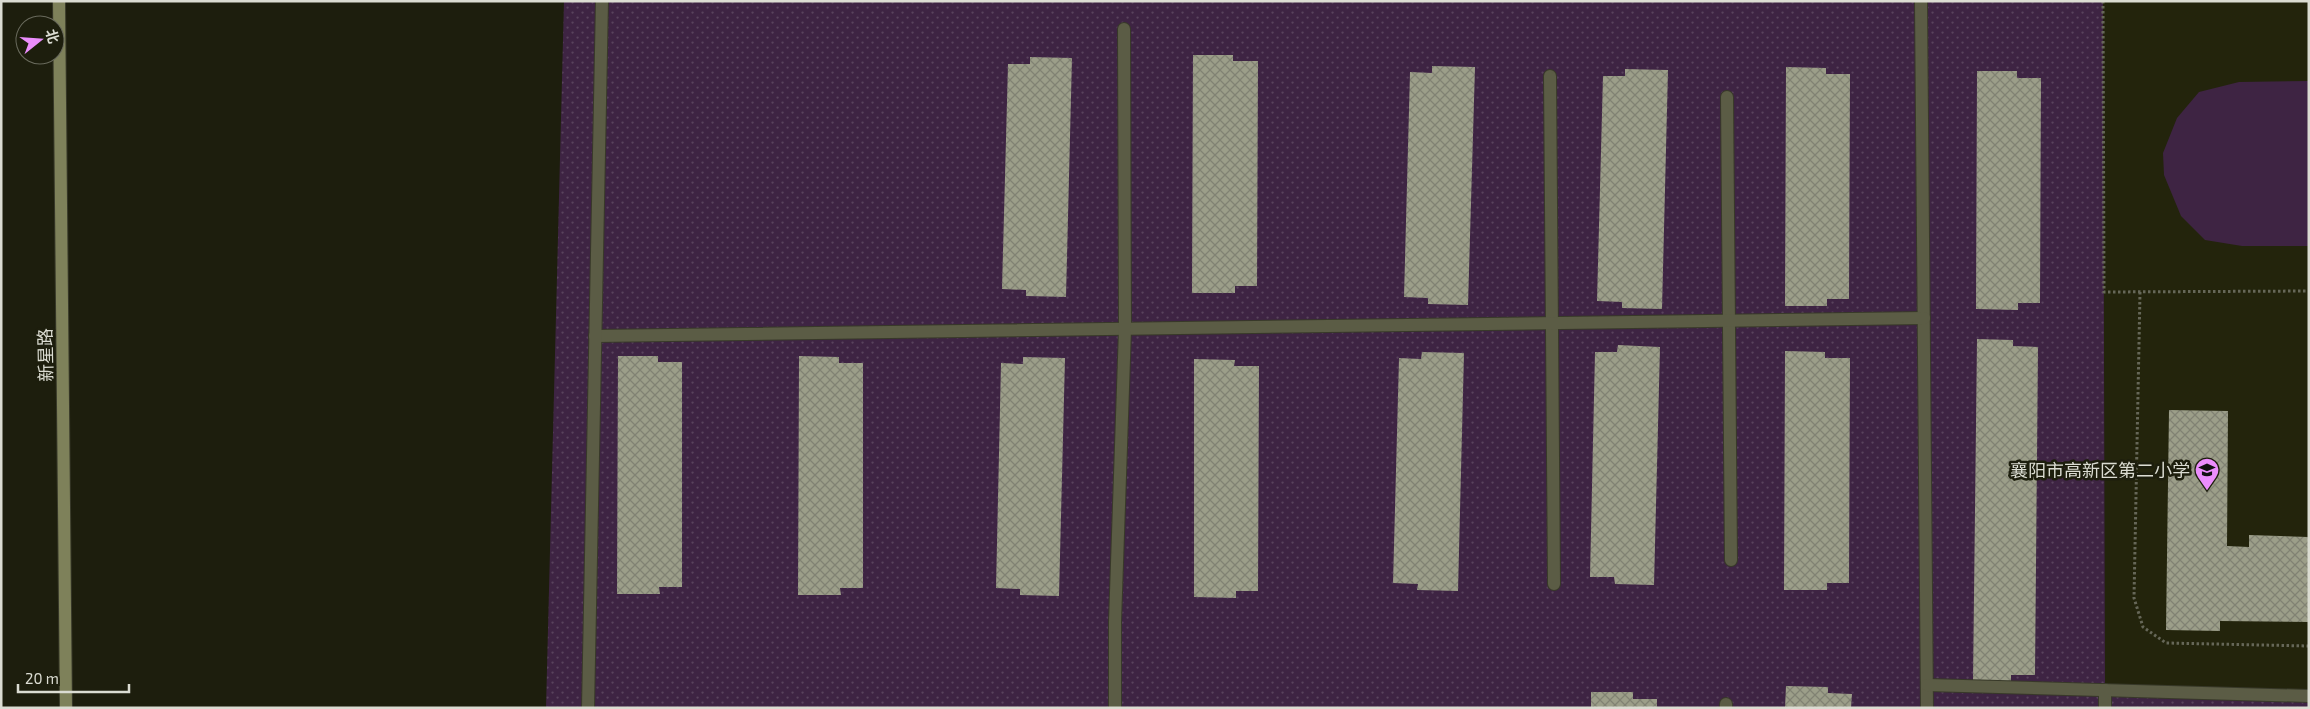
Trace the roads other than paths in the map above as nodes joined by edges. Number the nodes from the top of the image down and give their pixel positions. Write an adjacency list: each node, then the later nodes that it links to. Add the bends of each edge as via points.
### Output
1 (60, 1): 17 (main road, 新星路)
2 (602, 1): 11 (lane)
3 (1921, 1): 7 (lane)
4 (1124, 30): 10 (lane)
5 (1550, 76): 9 (lane)
6 (1728, 97): 8 (lane)
7 (1924, 318): 8 (lane); 14 (lane)
8 (1729, 321): 9 (lane); 12 (lane)
9 (1553, 323): 10 (lane); 13 (lane)
10 (1124, 329): 11 (lane); 19 (lane)
11 (595, 336): 18 (lane)
12 (1731, 560)
13 (1554, 584)
14 (1927, 685): 15 (lane); 20 (lane)
15 (2105, 690): 16 (lane); 21 (lane)
16 (2309, 696)
17 (66, 708)
18 (588, 708)
19 (1115, 708)
20 (1927, 708)
21 (2105, 708)

